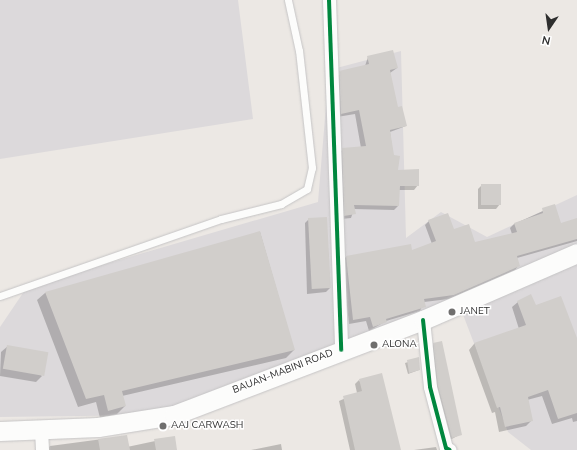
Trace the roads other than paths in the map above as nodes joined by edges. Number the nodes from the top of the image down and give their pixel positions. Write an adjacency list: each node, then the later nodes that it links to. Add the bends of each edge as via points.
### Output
1 (288, 0): 4 (lane, via 299,51 312,168 307,189 281,204 214,222)
2 (328, 0): 6 (street)
3 (575, 256): 5 (main road, BAUAN-MABINI ROAD)
4 (0, 296)
5 (423, 320): 6 (main road, BAUAN-MABINI ROAD); 10 (street, via 430,387 446,448)
6 (341, 350): 7 (main road, BAUAN-MABINI ROAD, via 160,419)
7 (41, 430): 8 (main road, BAUAN-MABINI ROAD); 9 (street)
8 (0, 431)
9 (42, 450)
10 (450, 450)

